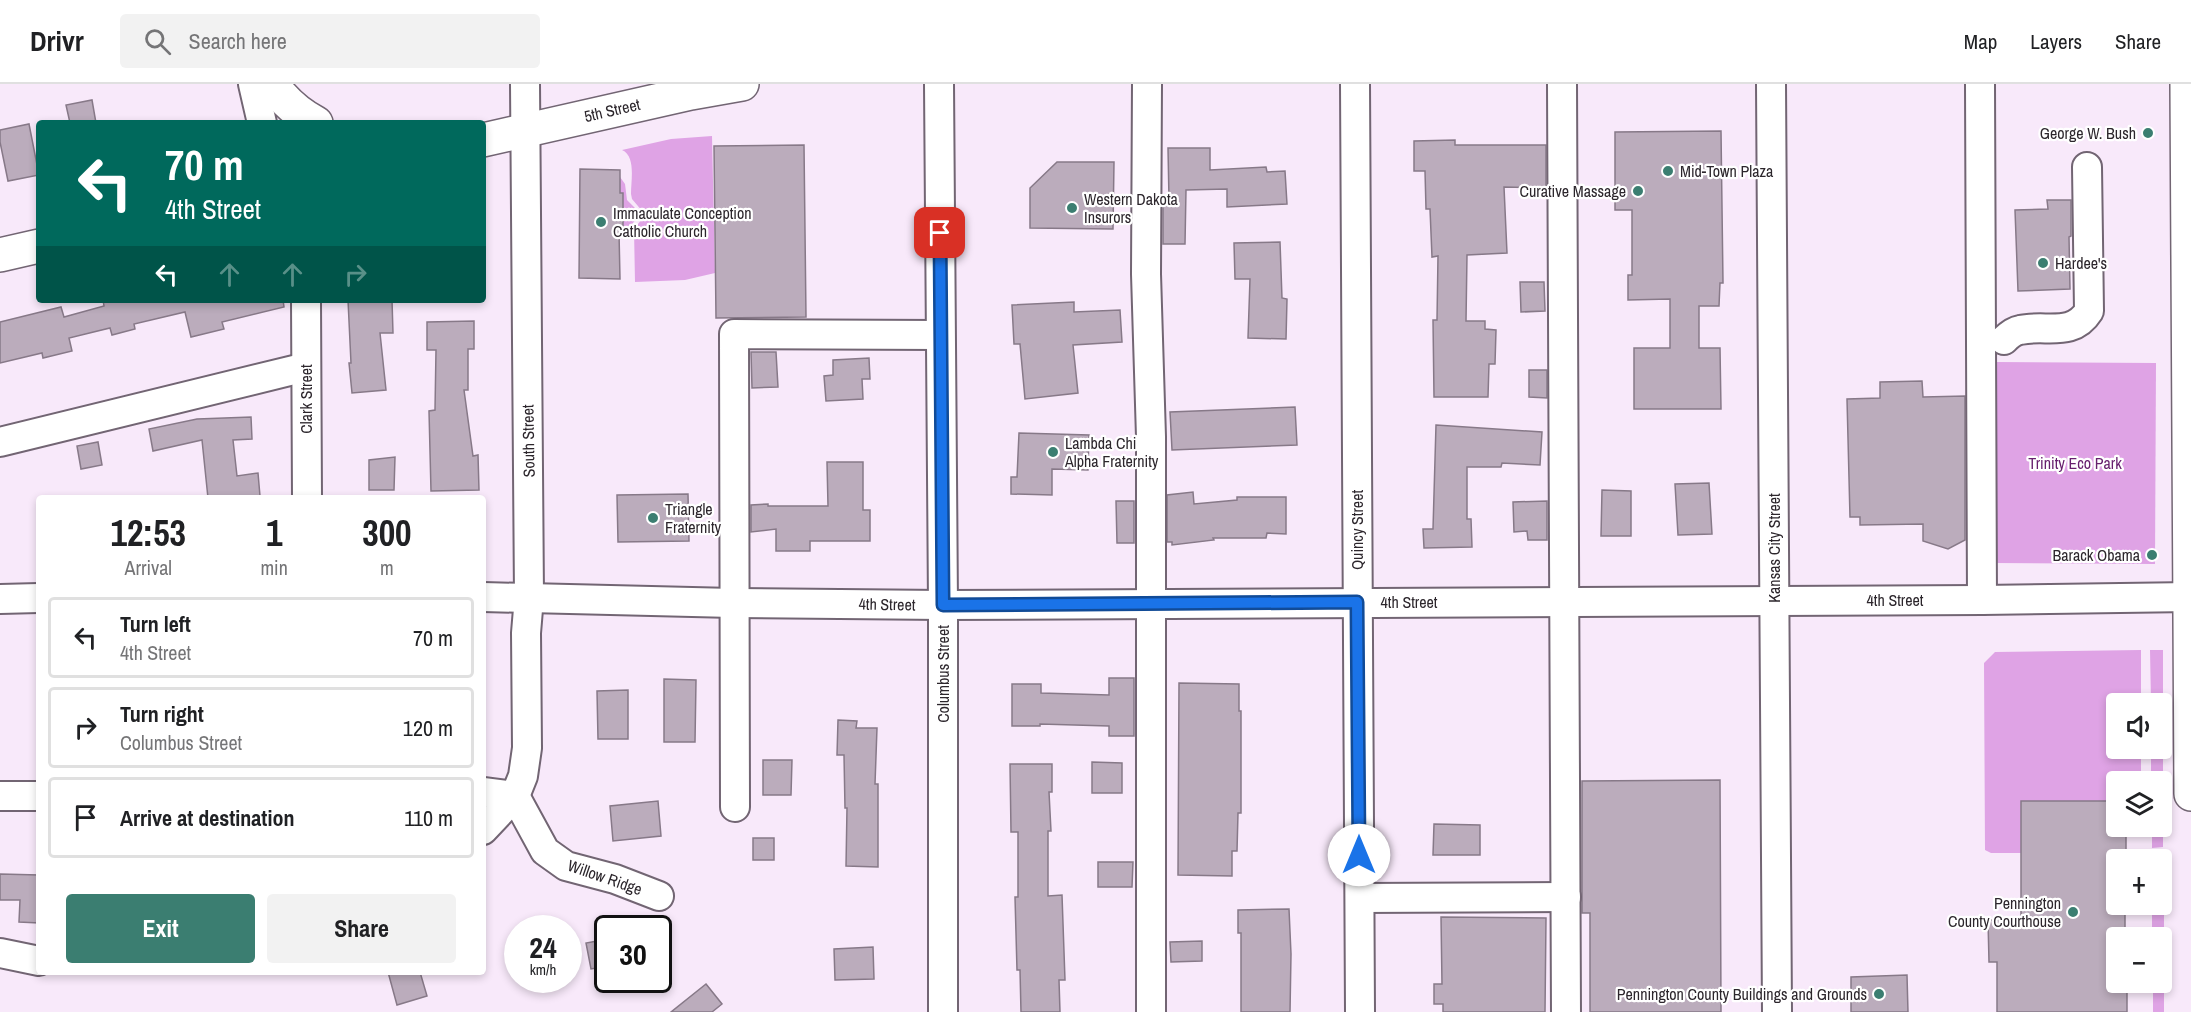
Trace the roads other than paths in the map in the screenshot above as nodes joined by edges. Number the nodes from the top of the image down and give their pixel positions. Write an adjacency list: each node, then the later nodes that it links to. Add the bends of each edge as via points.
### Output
1 (253, 84): 12 (street)
2 (272, 84): 13 (main road, via 299,114)
3 (525, 84): 14 (street, South Street)
4 (740, 84): 14 (main road, 5th Street)
5 (939, 84): 19 (street, Columbus Street)
6 (1147, 84): 34 (street)
7 (1355, 84): 32 (street, Quincy Street)
8 (1562, 84): 31 (street)
9 (1771, 84): 29 (street, Kansas City Street)
10 (1980, 84): 30 (street)
11 (2187, 84): 26 (main road)
12 (261, 120)
13 (310, 120)
14 (496, 135): 25 (street, South Street)
15 (2087, 167): 20 (street, via 2089,311 2082,322 2072,327 2018,330)
16 (36, 247): 17 (main road)
17 (0, 255)
18 (306, 303): 21 (street, Clark Street)
19 (940, 335): 33 (street, via 734,334); 35 (street, Columbus Street)
20 (2004, 340)
21 (306, 367): 22 (street); 23 (street, Clark Street)
22 (0, 442)
23 (307, 495)
24 (486, 597): 25 (street, 4th Street)
25 (530, 597): 33 (street, 4th Street); 40 (street, South Street, via 526,633 527,748 524,776)
26 (2191, 597): 30 (street, 4th Street); 37 (main road)
27 (0, 598): 28 (street)
28 (36, 598)
29 (1774, 600): 30 (street, 4th Street); 31 (street, 4th Street); 52 (street, Kansas City Street)
30 (1982, 600)
31 (1566, 601): 32 (street, 4th Street); 44 (street)
32 (1357, 602): 34 (street, 4th Street); 45 (street, Quincy Street)
33 (733, 603): 35 (street, 4th Street); 41 (street)
34 (1150, 603): 35 (street, 4th Street); 49 (street)
35 (943, 605): 48 (street, Columbus Street)
36 (486, 792): 40 (street)
37 (2191, 794)
38 (0, 796): 39 (street)
39 (36, 796)
40 (515, 796): 42 (street); 43 (street, Willow Ridge, via 545,851 566,866)
41 (735, 807)
42 (486, 828)
43 (659, 896)
44 (1566, 897): 45 (street); 51 (street)
45 (1360, 898): 50 (street, Quincy Street)
46 (0, 953): 47 (street)
47 (36, 961)
48 (943, 1012)
49 (1151, 1012)
50 (1360, 1012)
51 (1566, 1012)
52 (1777, 1012)

